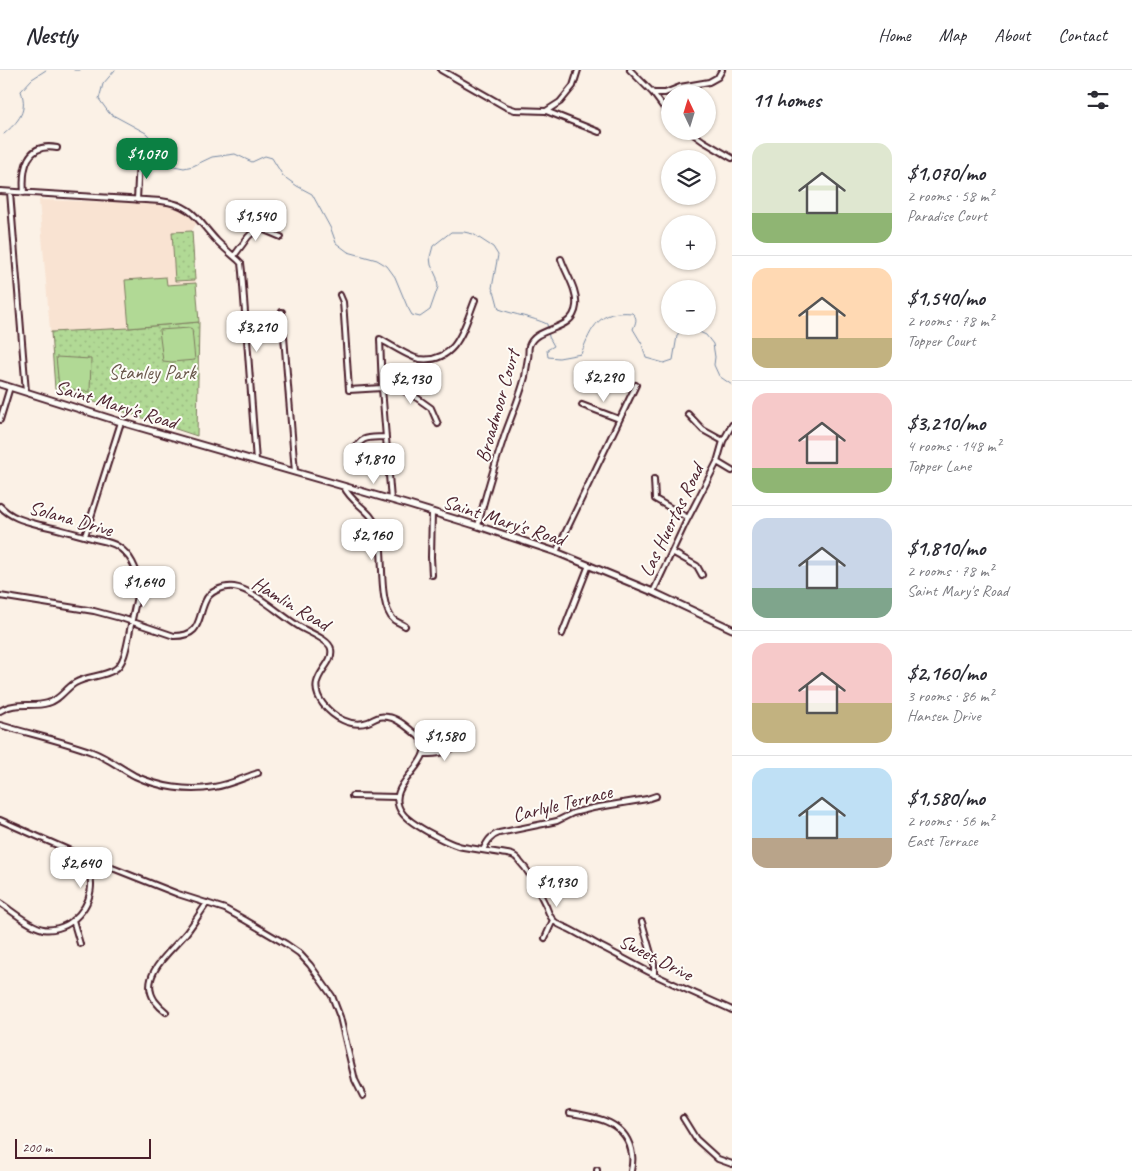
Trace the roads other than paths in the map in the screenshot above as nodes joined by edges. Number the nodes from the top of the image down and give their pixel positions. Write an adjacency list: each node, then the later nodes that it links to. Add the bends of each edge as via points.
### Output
1 (441, 70): 7 (street, via 506,107)
2 (578, 70): 7 (street, via 574,86 560,102)
3 (630, 70): 5 (street)
4 (722, 70): 5 (street, via 710,82 680,86 665,93)
5 (654, 92): 6 (street)
6 (661, 102)
7 (546, 111): 8 (street)
8 (599, 132)
9 (702, 140): 11 (street)
10 (57, 148): 15 (street, via 42,147 31,154 24,170)
11 (732, 158)
12 (138, 159): 16 (street)
13 (0, 192): 14 (street)
14 (10, 192): 15 (street); 27 (street)
15 (24, 193): 16 (street)
16 (137, 200): 18 (street, via 171,202 185,208 195,214)
17 (281, 238): 18 (street, via 256,229)
18 (234, 256): 38 (street, via 242,272)
19 (561, 259): 48 (street, Broadmoor Court, via 573,289 574,313 565,324 543,333 529,347 525,377)
20 (340, 295): 26 (street, via 350,390)
21 (475, 300): 26 (street, via 460,339 441,356 418,358 380,339)
22 (282, 312): 41 (street)
23 (0, 384): 25 (street, Saint Mary's Road)
24 (636, 385): 30 (street)
25 (10, 387): 27 (street, Saint Mary's Road); 31 (street)
26 (382, 388): 33 (street, via 399,388 417,398 432,408); 35 (street)
27 (26, 392): 32 (street, Saint Mary's Road)
28 (582, 405): 30 (street)
29 (688, 414): 36 (street, via 703,430)
30 (619, 419): 50 (street)
31 (0, 420)
32 (121, 422): 38 (street, Saint Mary's Road); 49 (street)
33 (438, 424)
34 (732, 425): 36 (street, Las Huertas Road)
35 (386, 437): 37 (street, via 364,439 358,442); 44 (street)
36 (723, 441): 39 (street, Las Huertas Road)
37 (353, 452)
38 (256, 461): 41 (street, Saint Mary's Road)
39 (717, 462): 40 (street, Las Huertas Road); 47 (street, Las Huertas Road)
40 (732, 471)
41 (295, 472): 43 (street, Saint Mary's Road)
42 (654, 479): 47 (street, via 656,499)
43 (344, 487): 44 (street, Saint Mary's Road); 58 (street, via 367,510 378,528 386,605 393,619)
44 (391, 500): 46 (street, Saint Mary's Road)
45 (0, 506): 49 (street, Solana Drive, via 17,519)
46 (432, 512): 48 (street, Saint Mary's Road); 53 (street)
47 (688, 518): 51 (street, Las Huertas Road)
48 (478, 526): 50 (street, Saint Mary's Road)
49 (85, 536): 57 (street, Solana Drive, via 117,546 133,562 138,595)
50 (556, 552): 52 (street, Saint Mary's Road)
51 (672, 552): 54 (street, via 697,566); 55 (street, Las Huertas Road)
52 (589, 565): 55 (street, Saint Mary's Road); 60 (street)
53 (432, 575)
54 (702, 575)
55 (653, 592): 59 (street, Saint Mary's Road)
56 (0, 596): 57 (street, Hamlin Road, via 94,611)
57 (131, 622): 61 (street, Solana Drive, via 122,660 114,670 85,678 47,704 14,705); 64 (street, Hamlin Road, via 174,636 185,635 192,632 199,622 211,594 221,588 237,588 260,598 298,626 329,643 331,657 316,689 331,712 358,724 379,716 395,719 421,740)
58 (405, 626)
59 (732, 629)
60 (562, 634)
61 (0, 711)
62 (0, 725): 65 (street, via 91,751 137,776 172,788 213,788)
63 (457, 745): 64 (street, via 444,753)
64 (424, 754): 68 (street, via 401,785)
65 (258, 773)
66 (352, 796): 68 (street)
67 (656, 796): 70 (street, Carlyle Terrace, via 593,808 556,821 499,833 487,841)
68 (397, 797): 70 (street, via 400,809 419,828 460,847)
69 (0, 820): 71 (street)
70 (482, 850): 75 (street, via 514,856 528,870)
71 (82, 856): 73 (street); 74 (street, via 90,872 90,895 87,905)
72 (0, 903): 74 (street, via 34,926 44,929 66,926)
73 (206, 903): 81 (street, via 153,973 152,994); 82 (street, via 246,920 299,953 310,965 332,996)
74 (73, 920): 78 (street)
75 (553, 920): 77 (street); 79 (street, Sweet Drive)
76 (642, 922): 79 (street)
77 (545, 938)
78 (80, 944)
79 (654, 975): 80 (street, Sweet Drive)
80 (732, 1010)
81 (166, 1012)
82 (362, 1096)
83 (570, 1113): 86 (street, via 600,1119 621,1131 632,1156)
84 (682, 1118): 85 (street, via 696,1140 718,1159)
85 (732, 1164)
86 (631, 1171)

